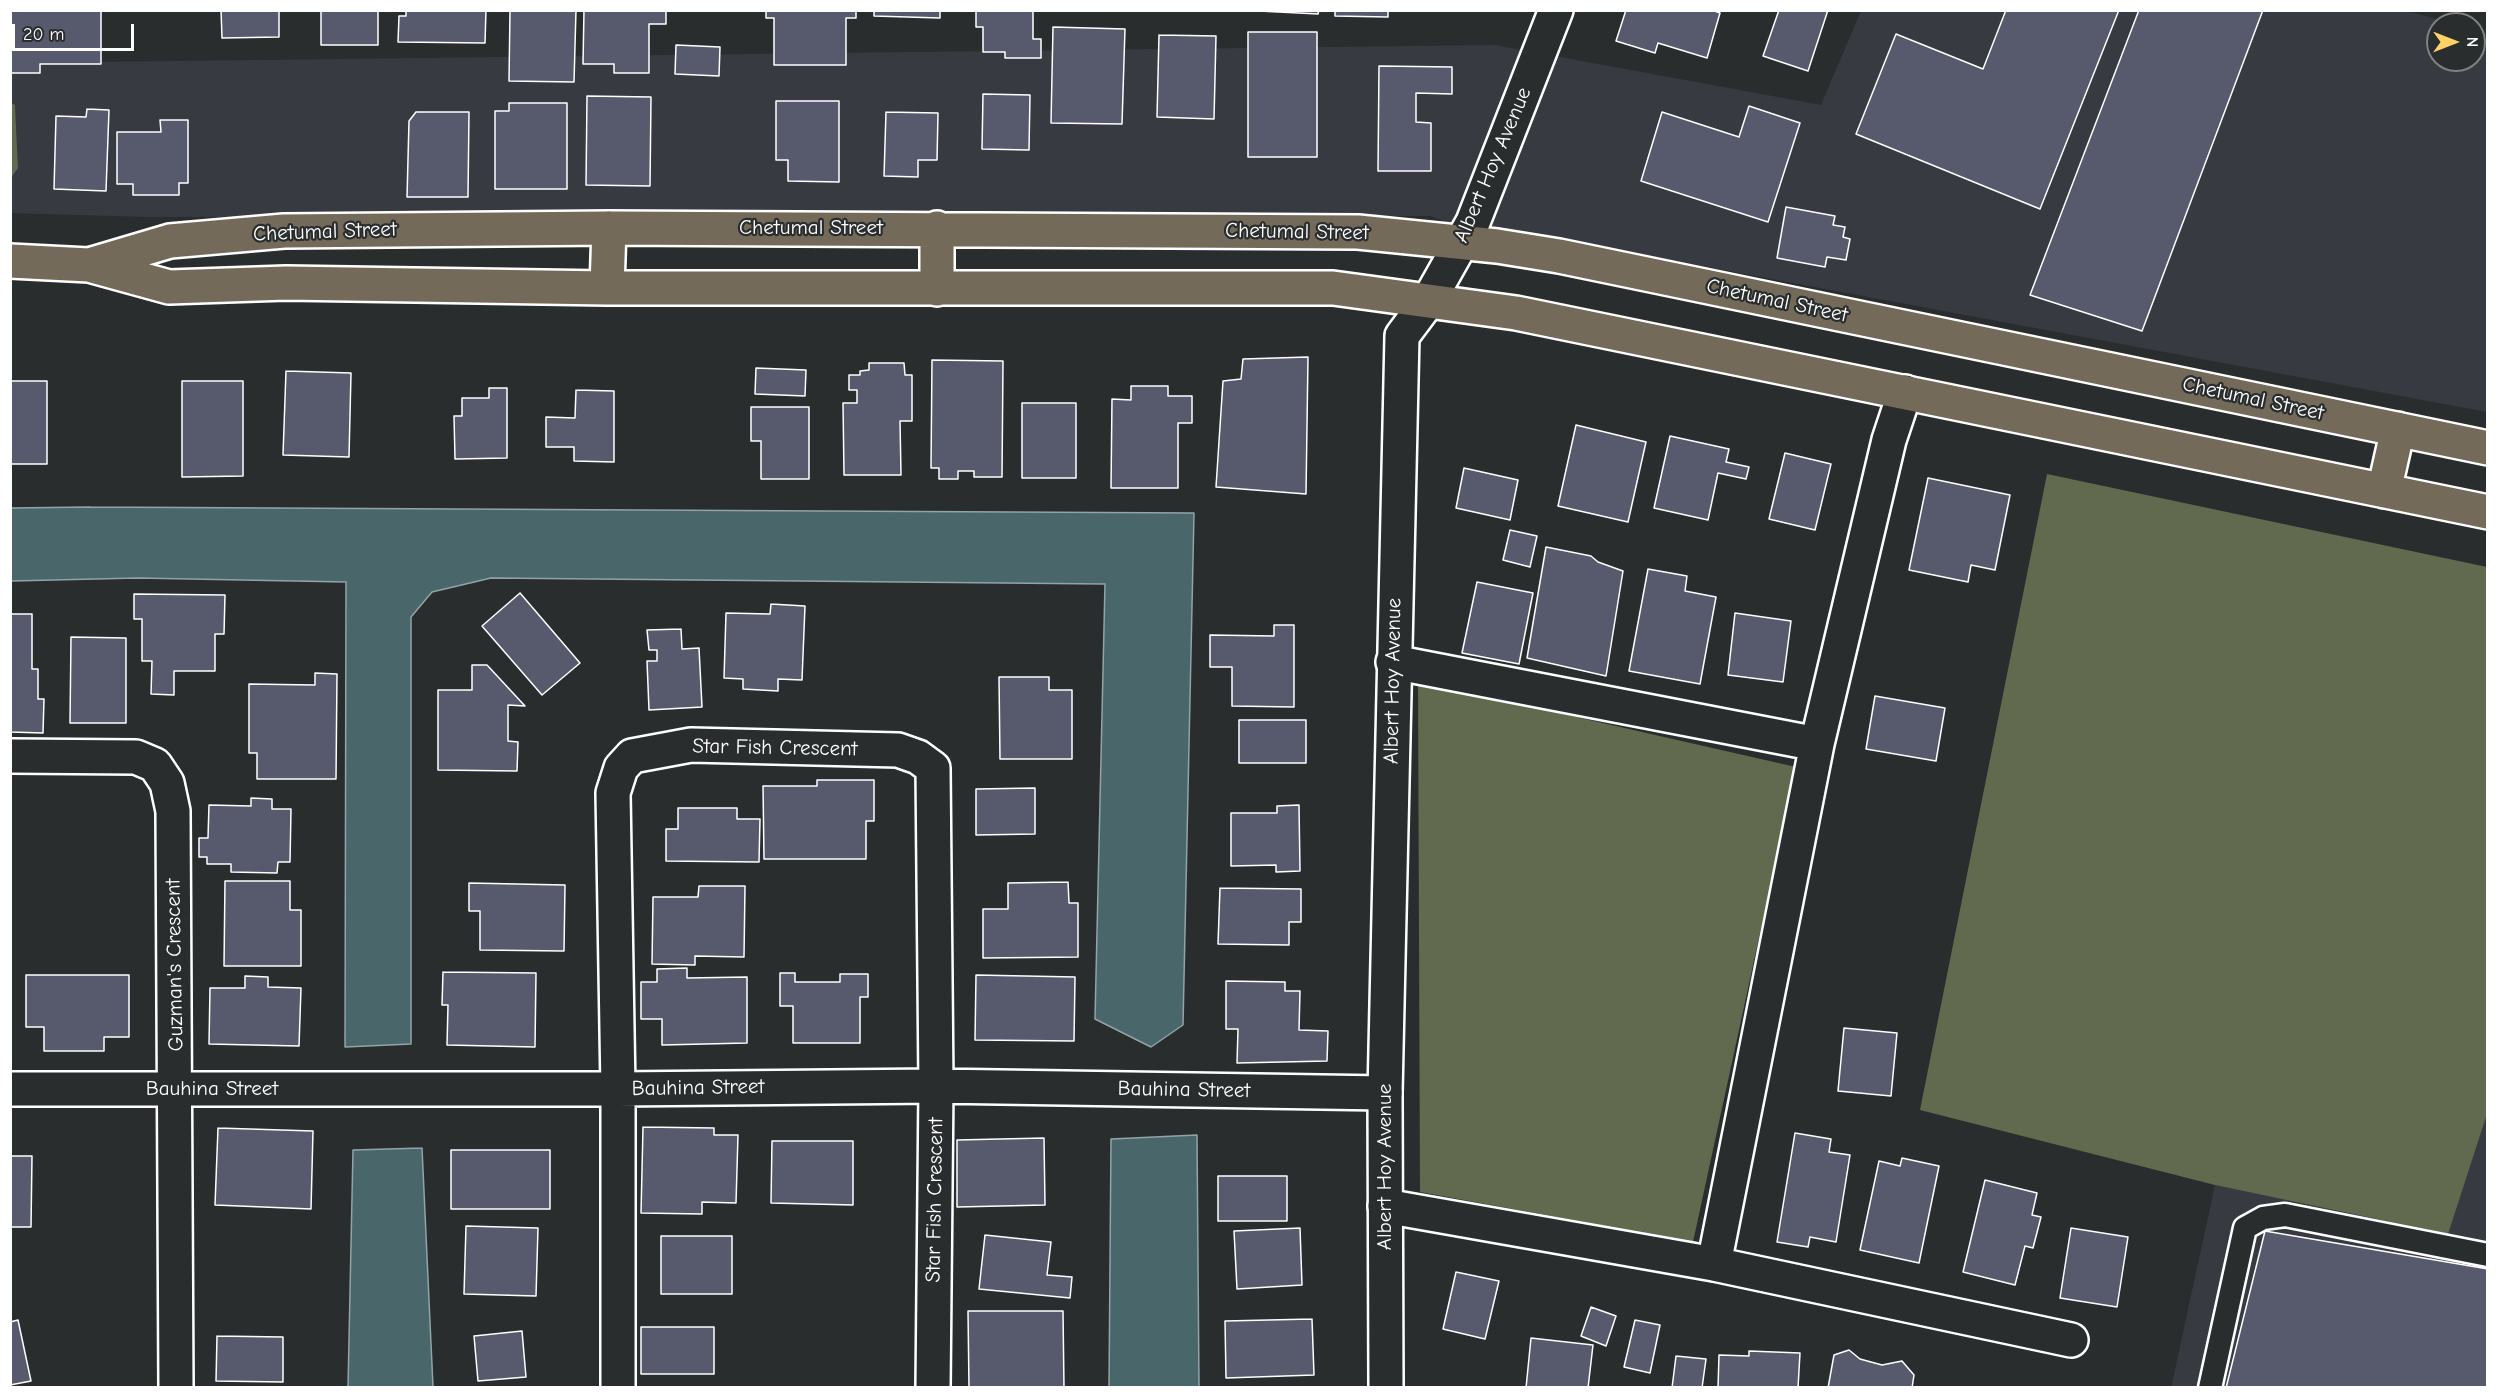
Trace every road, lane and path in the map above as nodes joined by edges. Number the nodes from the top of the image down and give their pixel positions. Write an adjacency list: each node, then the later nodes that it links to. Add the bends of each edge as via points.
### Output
1 (1556, 10): 5 (street, Albert Hoy Avenue, via 1473,222)
2 (609, 228): 3 (highway, Chetumal Street); 4 (highway, Chetumal Street); 9 (highway)
3 (937, 228): 5 (highway, Chetumal Street, via 1358,232); 10 (highway)
4 (284, 231): 7 (highway, Chetumal Street, via 170,241); 8 (highway)
5 (1461, 243): 11 (street, Albert Hoy Avenue); 13 (highway, Chetumal Street, via 1559,256)
6 (10, 261): 7 (highway, Chetumal Street)
7 (89, 265): 8 (highway, Chetumal Street, via 169,287)
8 (286, 283): 9 (highway, Chetumal Street)
9 (608, 288): 10 (highway, Chetumal Street)
10 (937, 289): 11 (highway, Chetumal Street, via 1333,288)
11 (1429, 300): 12 (highway, Chetumal Street, via 1516,313); 17 (street, Albert Hoy Avenue, via 1402,336)
12 (1905, 392): 15 (highway, Chetumal Street); 18 (street, via 1889,440)
13 (2398, 429): 14 (highway, Chetumal Street); 15 (highway)
14 (2487, 448)
15 (2384, 491): 16 (highway, Chetumal Street)
16 (2487, 512)
17 (1393, 662): 18 (street); 24 (street, Albert Hoy Avenue)
18 (1817, 744): 27 (street)
19 (10, 756): 22 (street, Guzman's Crescent, via 136,757 155,765 167,783 173,811)
20 (936, 1086): 23 (street, Bauhina Street); 23 (street, Star Fish Crescent, via 933,768 898,750 691,745 632,756 621,768 613,793); 24 (street, Bauhina Street); 31 (street, Star Fish Crescent)
21 (10, 1089): 22 (street, Bauhina Street)
22 (176, 1089): 23 (street, Bauhina Street); 29 (street, Guzman's Crescent)
23 (618, 1089): 30 (street, Star Fish Crescent)
24 (1385, 1093): 25 (street, Albert Hoy Avenue)
25 (1385, 1206): 27 (street); 32 (street, Albert Hoy Avenue)
26 (2487, 1256): 33 (lane, via 2285,1215 2263,1218 2245,1228)
27 (1714, 1264): 28 (street)
28 (2071, 1340)
29 (176, 1388)
30 (618, 1388)
31 (933, 1388)
32 (1386, 1388)
33 (2210, 1388)

